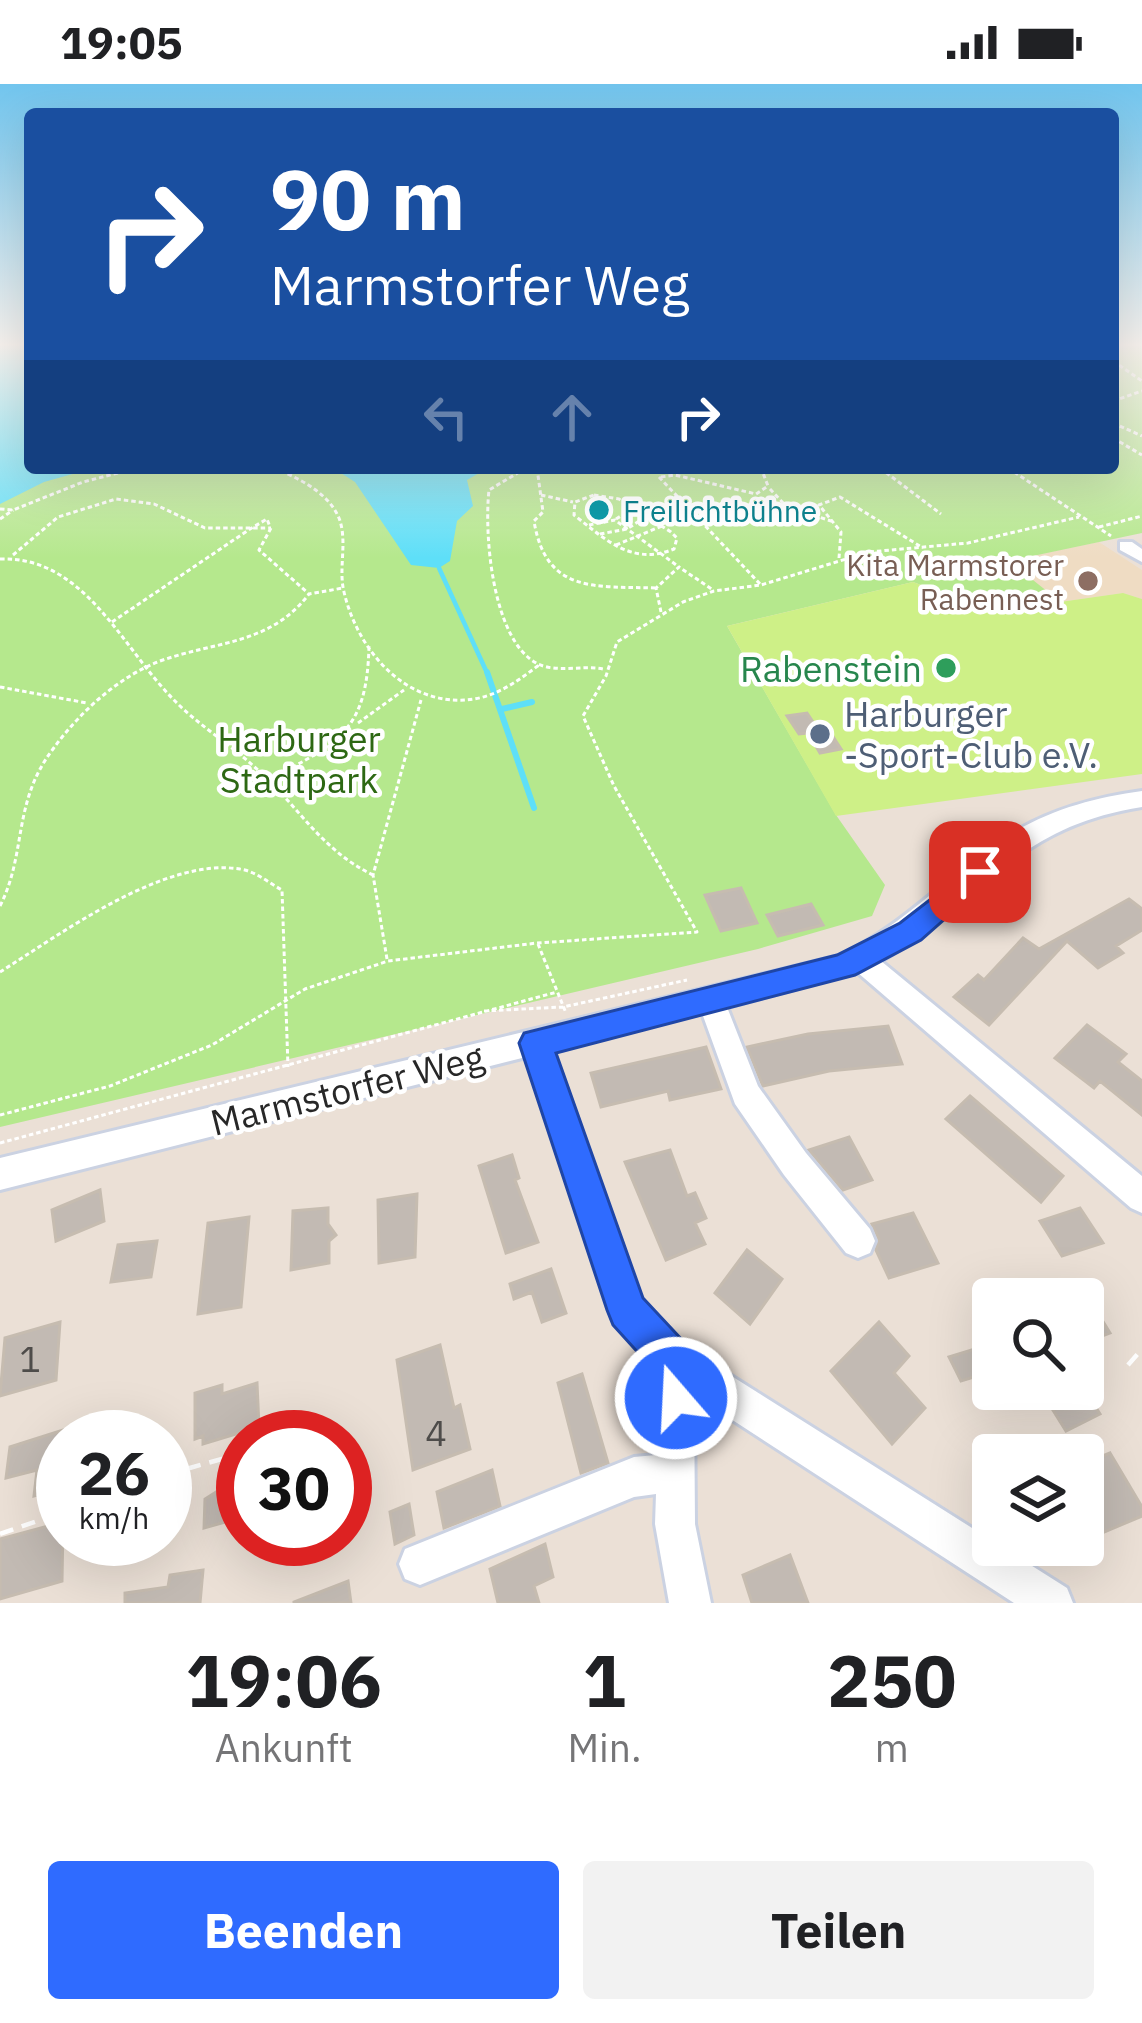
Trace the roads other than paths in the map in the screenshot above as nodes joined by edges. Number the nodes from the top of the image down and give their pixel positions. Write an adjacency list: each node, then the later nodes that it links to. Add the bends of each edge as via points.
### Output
1 (1142, 799): 2 (street, Marmstorfer Weg, via 1084,809 1041,828 910,932)
2 (860, 959): 3 (street, Marmstorfer Weg); 6 (street)
3 (705, 989): 4 (street, Marmstorfer Weg, via 569,1020); 7 (street, via 746,1094)
4 (536, 1043): 5 (street, Marmstorfer Weg); 8 (street, via 627,1310)
5 (0, 1174)
6 (1142, 1197)
7 (857, 1240)
8 (671, 1359): 9 (street); 12 (street)
9 (675, 1472): 10 (street, via 634,1477); 11 (street)
10 (420, 1564)
11 (690, 1603)
12 (1052, 1603)

